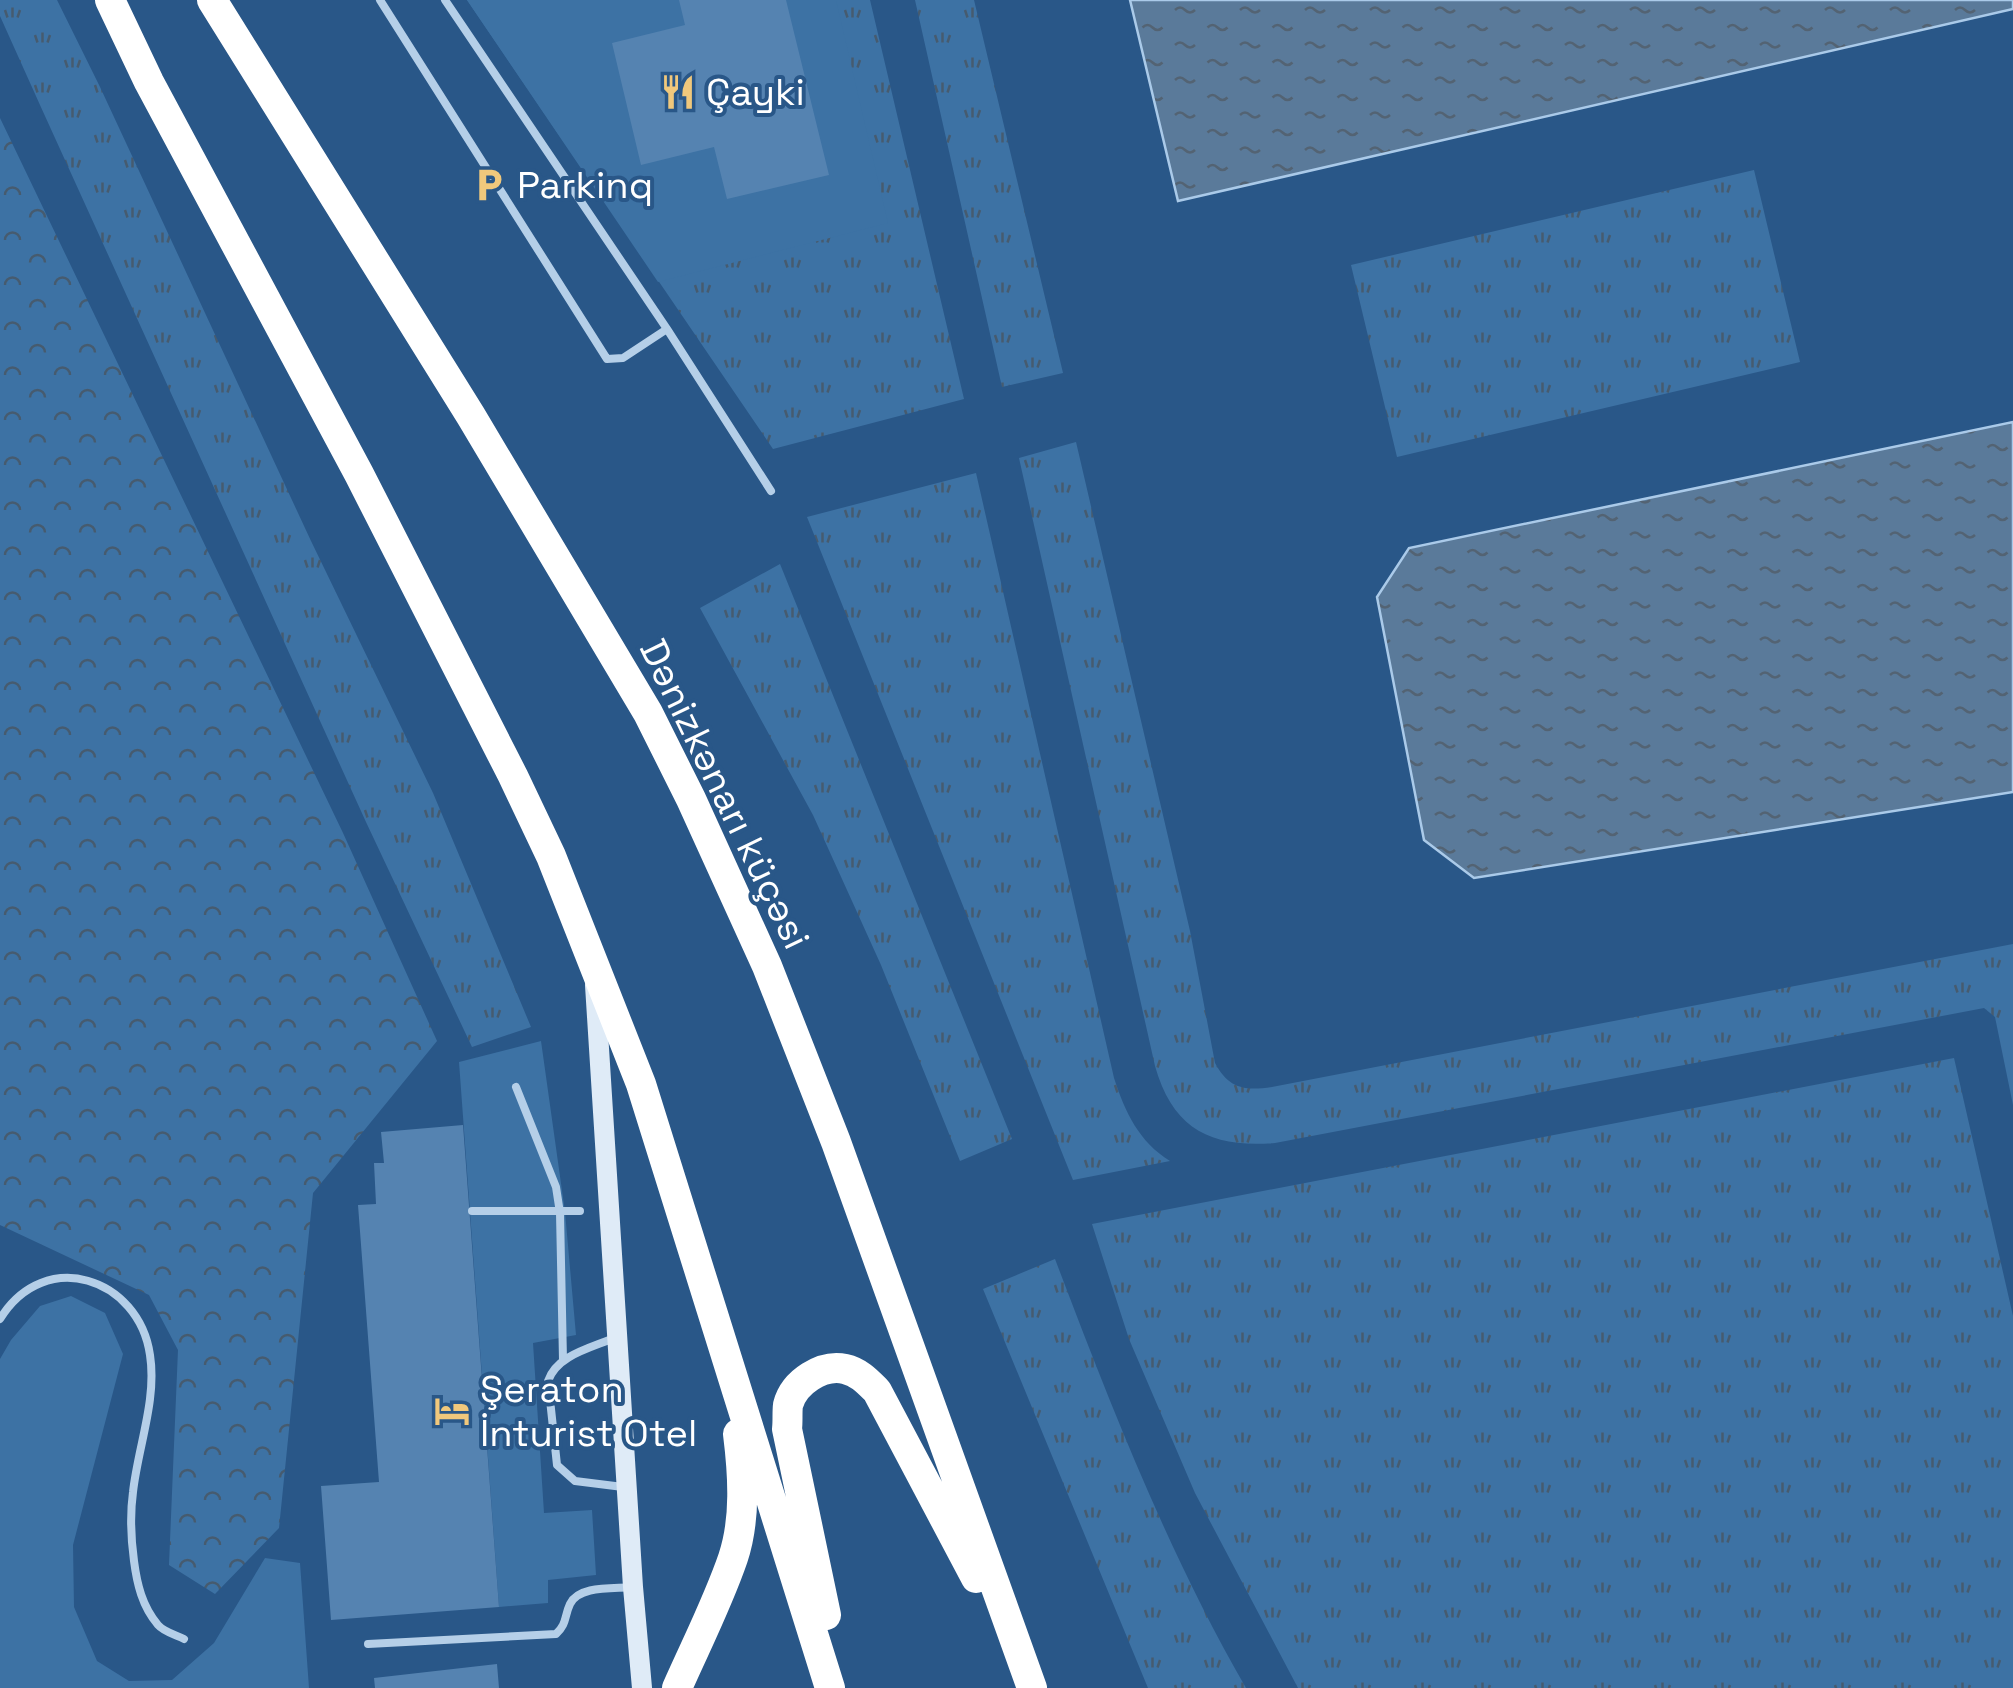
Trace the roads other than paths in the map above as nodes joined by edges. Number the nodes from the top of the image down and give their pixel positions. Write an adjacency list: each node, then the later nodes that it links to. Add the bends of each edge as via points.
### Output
1 (110, 0): 7 (highway, via 513,776)
2 (212, 0): 20 (highway, Dənizkənarı küçəsi, via 510,482 648,713 691,799 836,1142)
3 (380, 0): 5 (lane, via 607,359 623,358)
4 (445, 0): 5 (lane)
5 (667, 330): 6 (lane)
6 (772, 492)
7 (593, 958): 13 (street); 15 (highway, via 641,1084)
8 (516, 1087): 11 (lane)
9 (472, 1211): 11 (lane)
10 (580, 1211): 11 (lane)
11 (560, 1212): 14 (lane)
12 (0, 1319): 18 (lane, via 21,1292 46,1278 69,1276 123,1301 144,1329 151,1389 132,1494 132,1547 138,1590 159,1628)
13 (618, 1336): 14 (lane); 16 (street)
14 (564, 1360): 16 (lane, via 548,1381 556,1465 575,1481)
15 (729, 1361): 22 (highway, via 742,1469 739,1527 734,1556); 23 (highway)
16 (628, 1487): 17 (street)
17 (633, 1588): 19 (lane, via 583,1592 570,1602 556,1634); 21 (street)
18 (184, 1640)
19 (368, 1644)
20 (1030, 1683): 24 (highway, via 878,1392 843,1368 824,1370 796,1389 787,1429)
21 (642, 1688)
22 (677, 1688)
23 (830, 1688)
24 (841, 1688)

